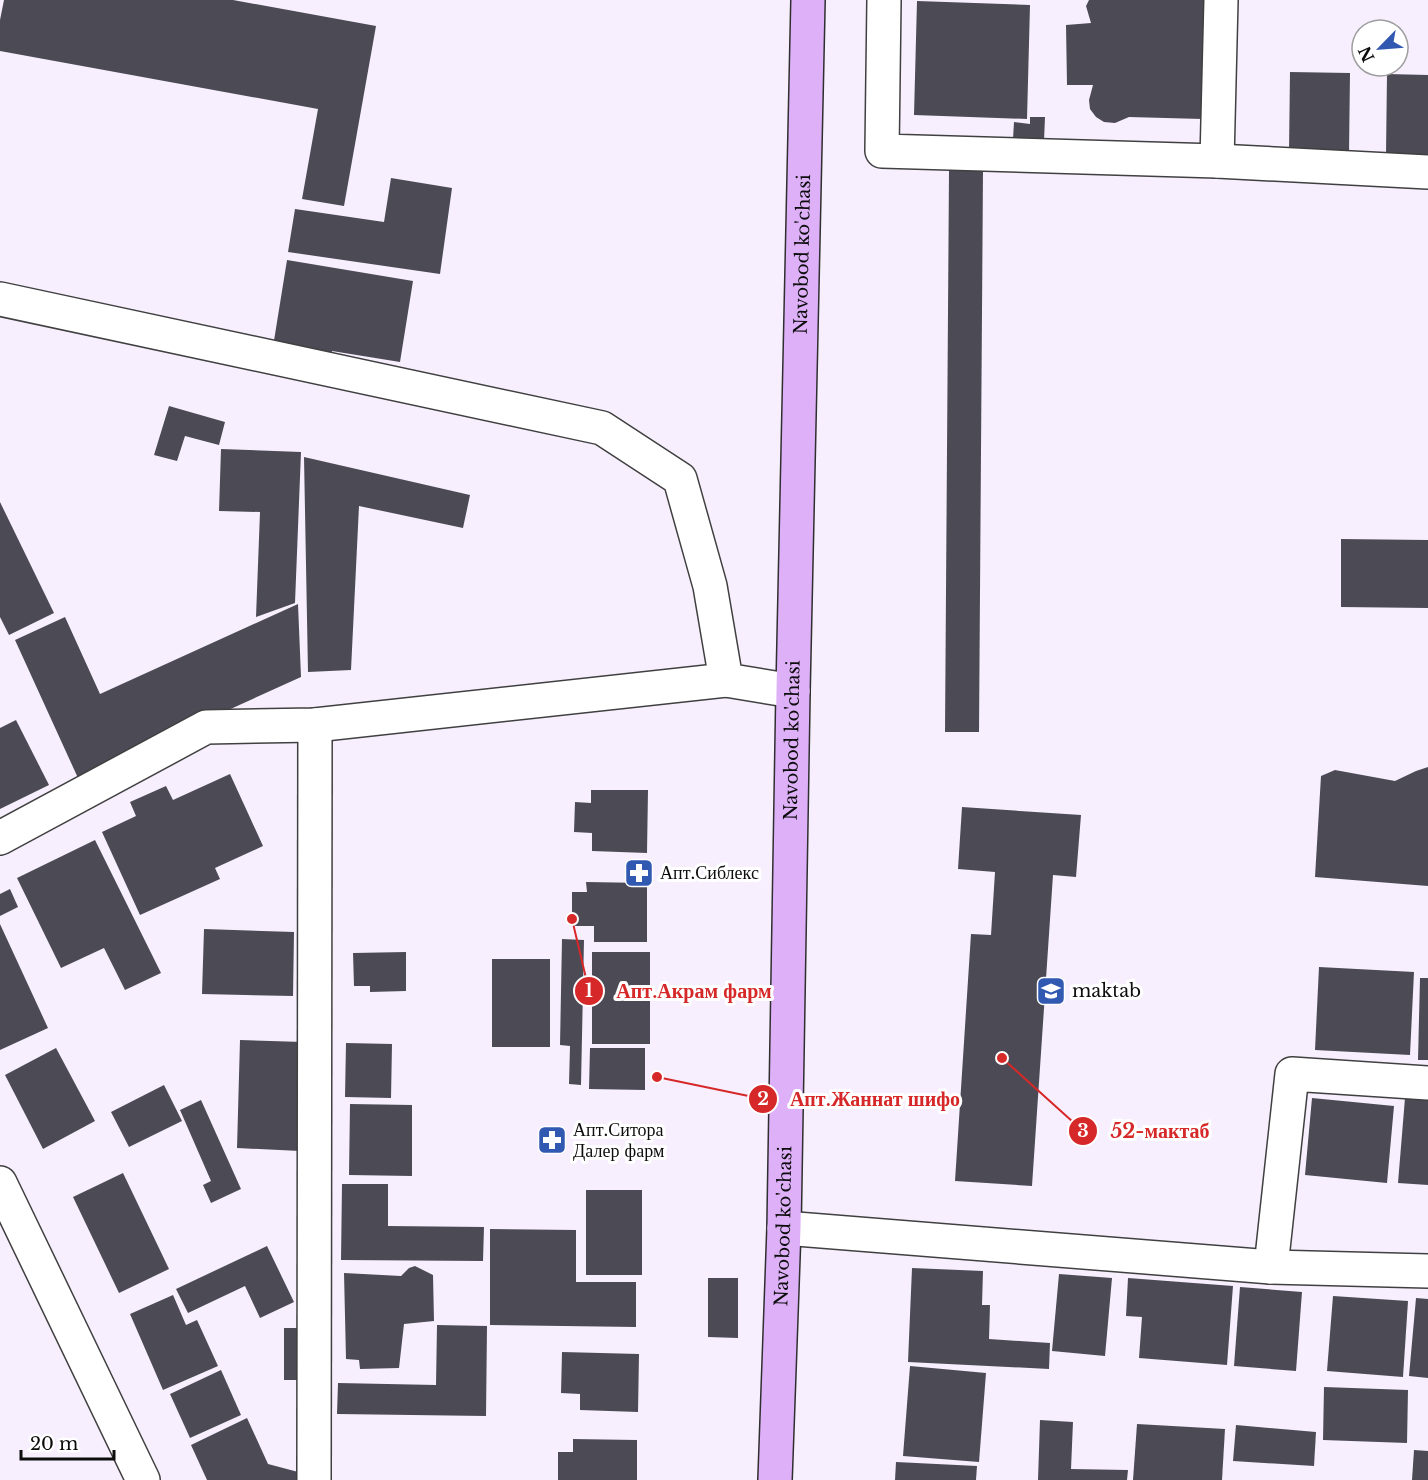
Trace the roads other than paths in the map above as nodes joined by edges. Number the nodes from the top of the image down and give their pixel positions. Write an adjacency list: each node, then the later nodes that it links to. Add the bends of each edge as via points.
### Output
1 (808, 0): 8 (street, Navobod ko'chasi)
2 (884, 0): 4 (street, via 882,151)
3 (1221, 0): 4 (street)
4 (1217, 161): 5 (street)
5 (1428, 172)
6 (0, 299): 7 (street, via 602,428 680,478 710,586)
7 (726, 680): 8 (street); 9 (street)
8 (793, 691): 13 (street, Navobod ko'chasi)
9 (315, 725): 10 (street, via 206,727); 17 (street)
10 (0, 838)
11 (1428, 1083): 14 (street, via 1292,1074)
12 (4, 1202): 16 (street)
13 (784, 1228): 14 (street); 18 (street, Navobod ko'chasi)
14 (1271, 1267): 15 (street)
15 (1428, 1271)
16 (143, 1480)
17 (314, 1480)
18 (775, 1480)

